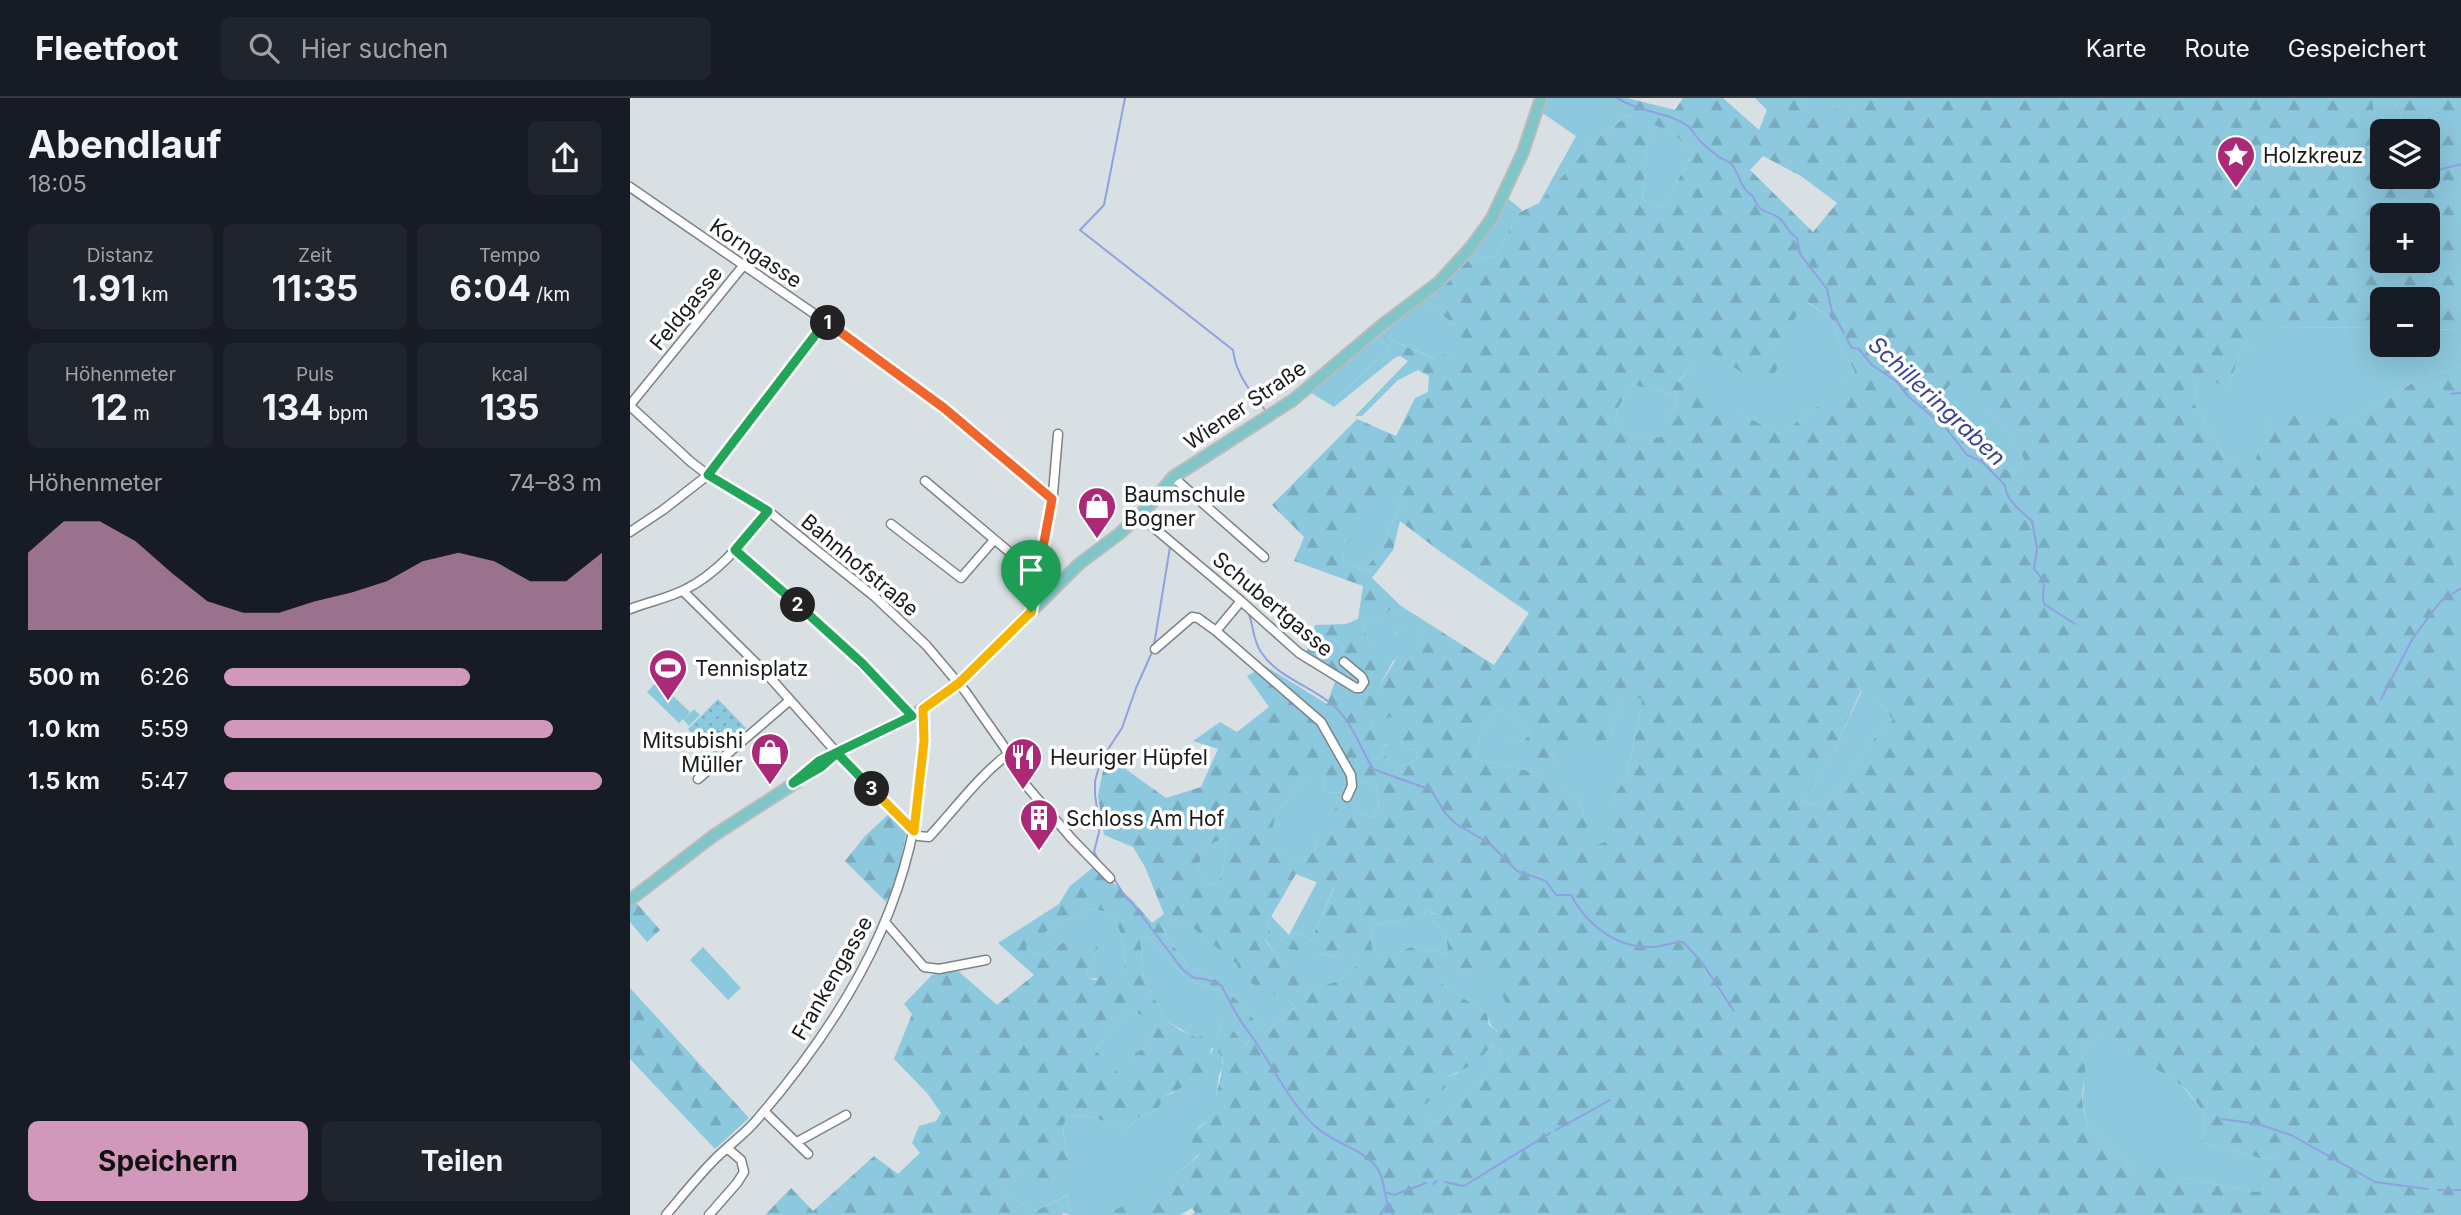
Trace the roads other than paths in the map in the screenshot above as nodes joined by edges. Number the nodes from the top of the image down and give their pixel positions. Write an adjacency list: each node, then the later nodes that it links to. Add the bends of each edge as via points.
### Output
1 (1541, 100): 8 (main road, Wiener Straße, via 1492,218 1439,282 1304,392)
2 (633, 189): 3 (street, Korngasse)
3 (743, 266): 4 (street, Korngasse); 5 (street, Feldgasse)
4 (826, 321): 7 (street); 10 (street, Korngasse, via 944,408)
5 (630, 405): 7 (street, Bahnhofstraße)
6 (1058, 434): 10 (street)
7 (708, 475): 12 (street, Bahnhofstraße); 14 (street)
8 (1176, 480): 11 (main road, Wiener Straße); 17 (street)
9 (925, 481): 15 (street)
10 (1052, 499): 18 (street)
11 (1147, 508): 20 (street, Schubertgasse, via 1171,541); 22 (main road, Wiener Straße, via 1079,564)
12 (768, 511): 16 (street); 26 (street, Bahnhofstraße, via 875,597)
13 (891, 524): 15 (street, via 961,578)
14 (630, 532)
15 (994, 540): 18 (street)
16 (735, 550): 19 (street); 29 (street, via 838,640)
17 (1264, 557)
18 (1038, 577): 22 (street)
19 (683, 591): 21 (street); 27 (street)
20 (1240, 603): 23 (street); 25 (street, Schubertgasse, via 1299,653 1360,688 1363,677)
21 (630, 609)
22 (1031, 612): 26 (main road, Wiener Straße)
23 (1216, 631): 24 (street, via 1192,617); 33 (street, via 1321,722 1351,775)
24 (1155, 649)
25 (1344, 662)
26 (959, 683): 28 (main road, Wiener Straße); 31 (street, Bahnhofstraße)
27 (789, 701): 30 (street); 32 (street)
28 (923, 709): 29 (main road, Wiener Straße); 34 (street, Frankengasse)
29 (912, 716): 30 (main road, Wiener Straße)
30 (837, 753): 34 (street); 36 (main road, Wiener Straße, via 713,836)
31 (1008, 754): 34 (street, via 979,778 929,837); 35 (street, Bahnhofstraße, via 1019,777)
32 (698, 779)
33 (1347, 797)
34 (914, 831): 37 (street, Frankengasse)
35 (1110, 878)
36 (630, 900)
37 (885, 922): 38 (street, via 924,967 939,969); 39 (street, Frankengasse, via 826,1033)
38 (986, 960)
39 (764, 1111): 41 (street); 42 (street, Frankengasse)
40 (846, 1115): 41 (street)
41 (797, 1142): 43 (street)
42 (727, 1148): 44 (street, Frankengasse); 45 (street, via 741,1160 744,1172)
43 (807, 1154)
44 (666, 1215)
45 (709, 1215)

